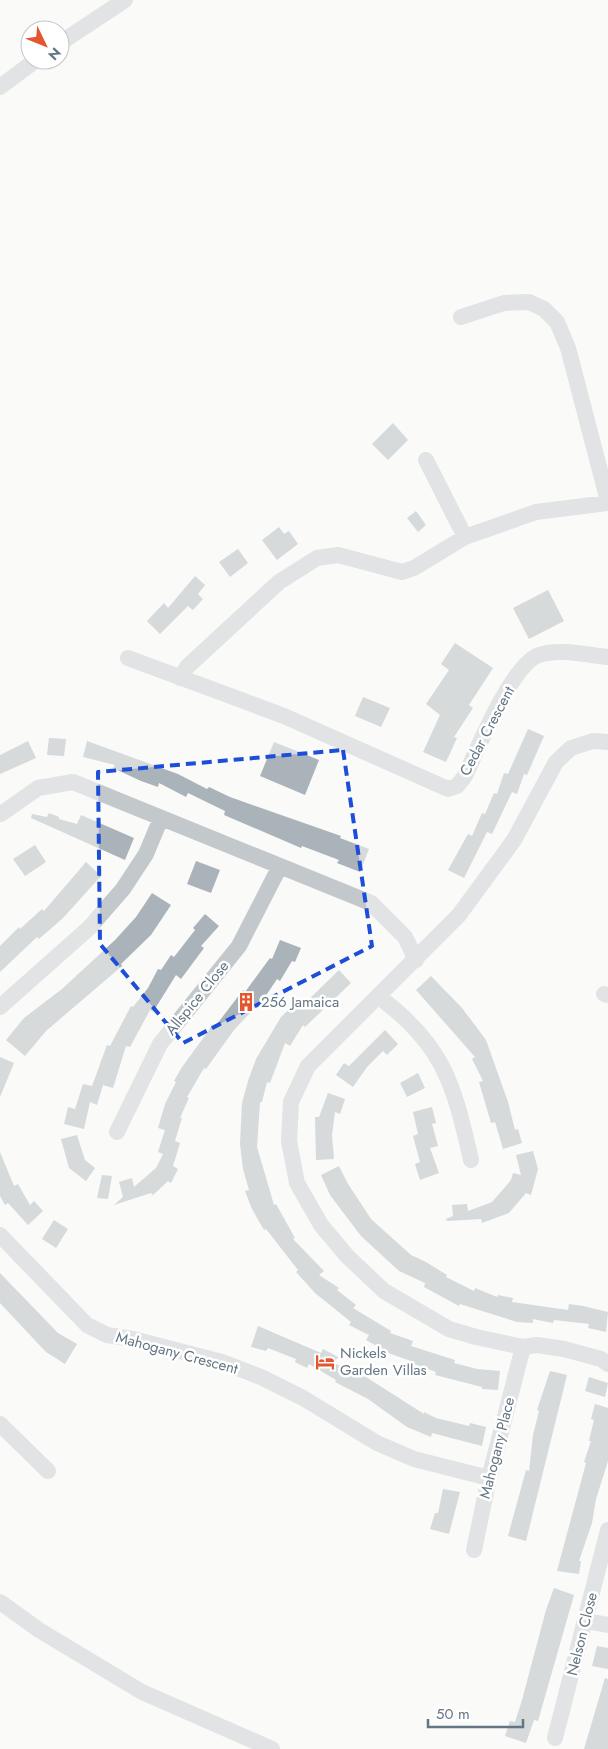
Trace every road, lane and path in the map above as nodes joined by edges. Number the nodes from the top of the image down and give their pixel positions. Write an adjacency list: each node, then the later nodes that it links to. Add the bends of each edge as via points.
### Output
1 (125, 0): 2 (street)
2 (70, 36)
3 (23, 70): 4 (street)
4 (0, 87)
5 (460, 316): 7 (street, via 504,303 529,302 544,309 557,322 568,348)
6 (426, 460): 8 (street)
7 (608, 502): 8 (street, via 536,512)
8 (465, 537): 11 (street, via 402,572 338,555 317,558 280,582 187,667)
9 (608, 657): 11 (street, Cedar Crescent, via 558,652 538,655 503,697 465,776 457,786 448,790 284,716)
10 (128, 658): 11 (street)
11 (180, 678)
12 (608, 742): 16 (street, via 593,741 571,748 556,762 514,840 458,915)
13 (1, 814): 14 (street, via 38,788 74,782)
14 (161, 818): 15 (street); 18 (street, via 146,854 112,902 89,928)
15 (280, 866): 16 (street, via 371,903 405,937); 19 (street, Allspice Close, via 239,946 160,1044)
16 (416, 960): 17 (street)
17 (379, 997): 20 (street, via 405,1016 433,1049 449,1078); 22 (street, via 308,1066 291,1102 289,1141 297,1183 321,1225 347,1256 384,1291 449,1329)
18 (0, 1007)
19 (117, 1132)
20 (471, 1160)
21 (0, 1235): 26 (street, Mahogany Crescent, via 87,1325 108,1335 230,1365 304,1398 377,1442 414,1459)
22 (523, 1347): 23 (street, via 537,1345 564,1349); 26 (street, Mahogany Place)
23 (605, 1362)
24 (0, 1424): 25 (street)
25 (48, 1471)
26 (489, 1478): 28 (street, Mahogany Place)
27 (608, 1530): 30 (street, Nelson Close)
28 (474, 1550)
29 (0, 1602): 33 (street, via 39,1630 142,1692)
30 (586, 1621): 31 (street); 32 (street, Nelson Close)
31 (608, 1625)
32 (555, 1738)
33 (272, 1749)

